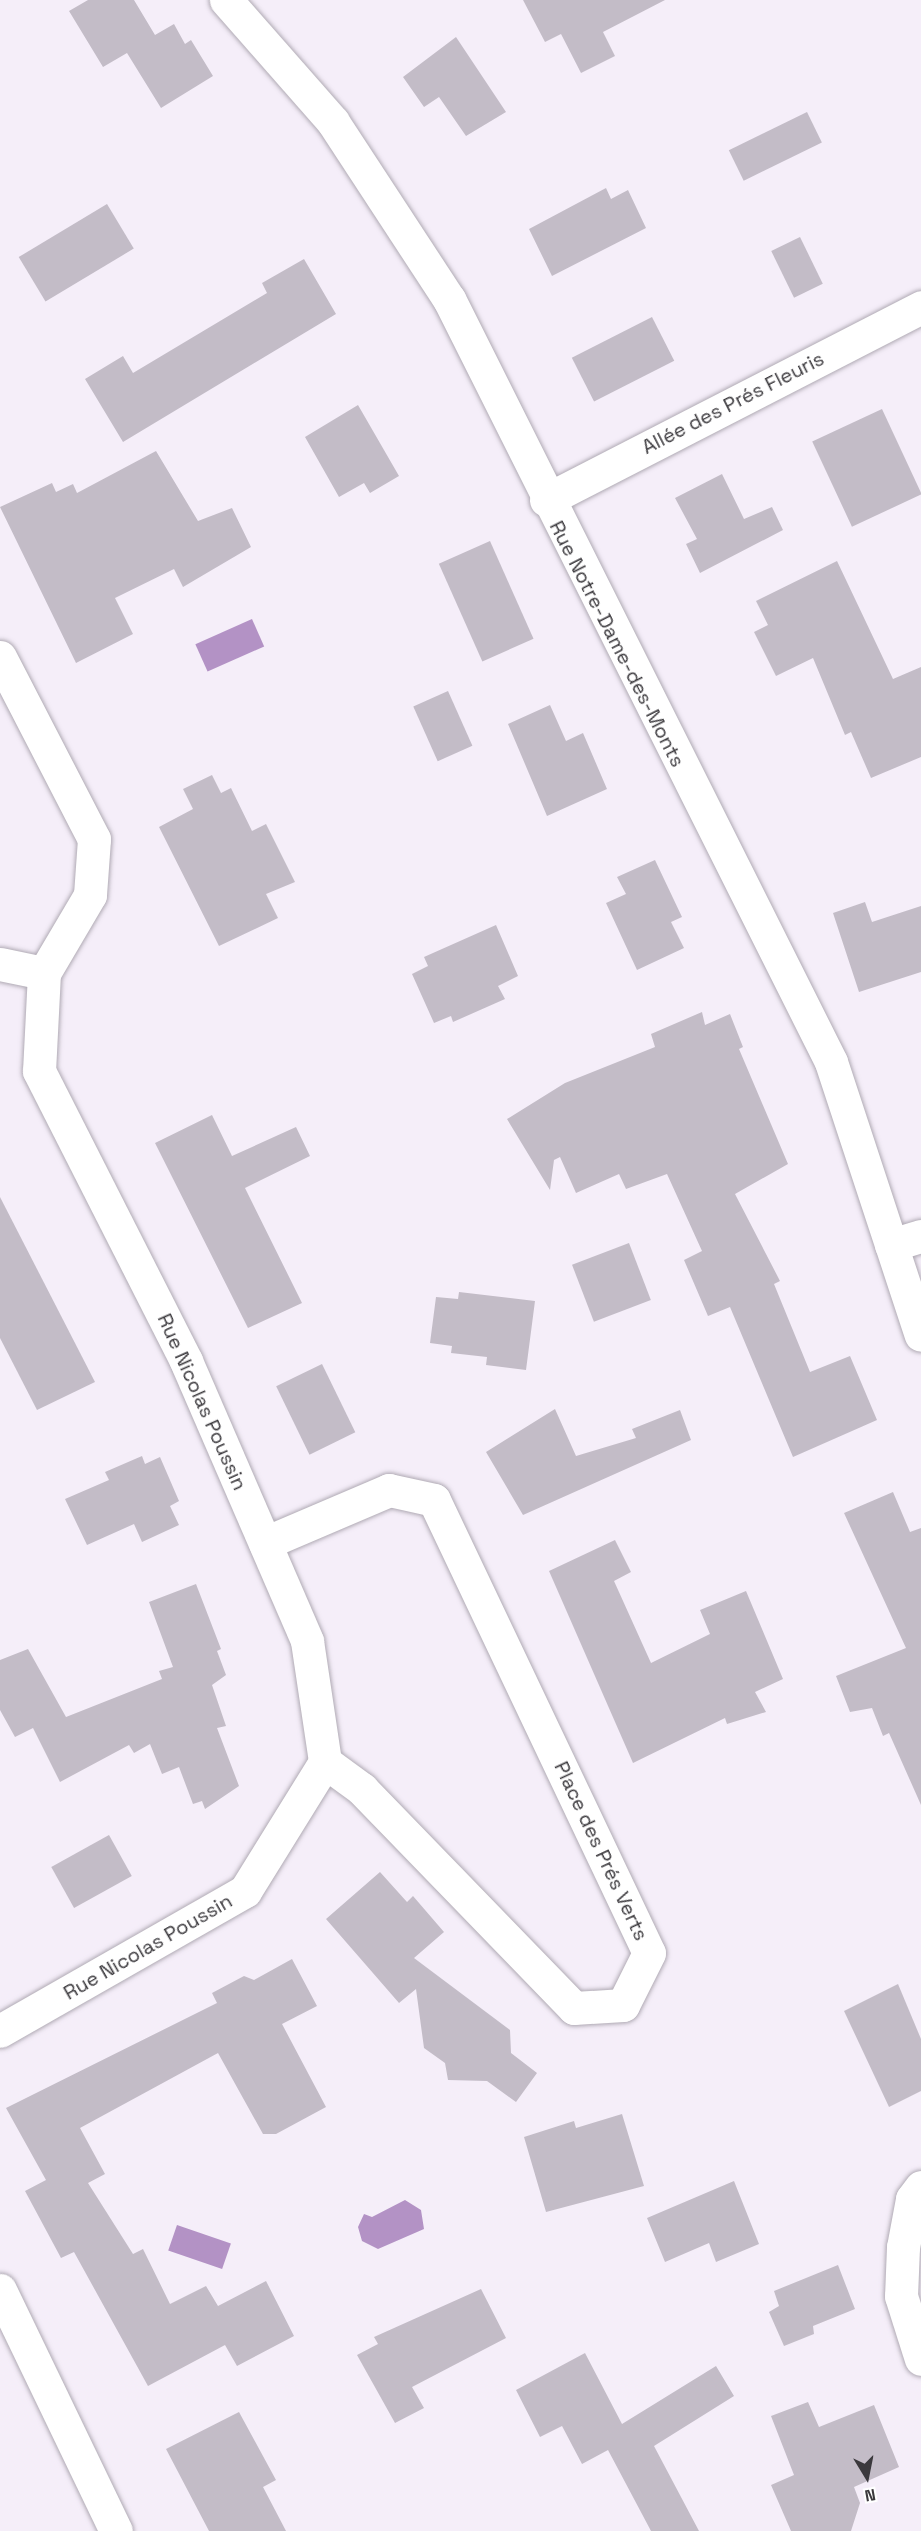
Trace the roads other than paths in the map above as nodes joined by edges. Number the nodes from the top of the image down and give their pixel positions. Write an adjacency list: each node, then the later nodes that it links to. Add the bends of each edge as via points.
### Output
1 (226, 0): 3 (street, Rue Notre-Dame-des-Monts, via 333,122 401,222 449,299)
2 (921, 307): 3 (street, Allée des Prés Fleuris)
3 (546, 500): 7 (street, Rue Notre-Dame-des-Monts, via 831,1062)
4 (0, 657): 6 (street, Rue Nicolas Poussin, via 94,839 90,895)
5 (0, 964): 6 (street)
6 (44, 973): 9 (street, Rue Nicolas Poussin, via 39,1071 186,1361)
7 (906, 1241): 8 (street, Rue Notre-Dame-des-Monts)
8 (921, 1335)
9 (265, 1543): 10 (street, Rue Nicolas Poussin, via 307,1641); 10 (street, Place des Prés Verts, via 389,1490 434,1500 649,1953 623,2005 574,2008 362,1789)
10 (325, 1762): 11 (street, Rue Nicolas Poussin, via 245,1891)
11 (0, 2031)
12 (921, 2187): 14 (street, via 912,2199 903,2247 901,2296)
13 (0, 2290): 15 (street)
14 (921, 2359)
15 (116, 2531)

